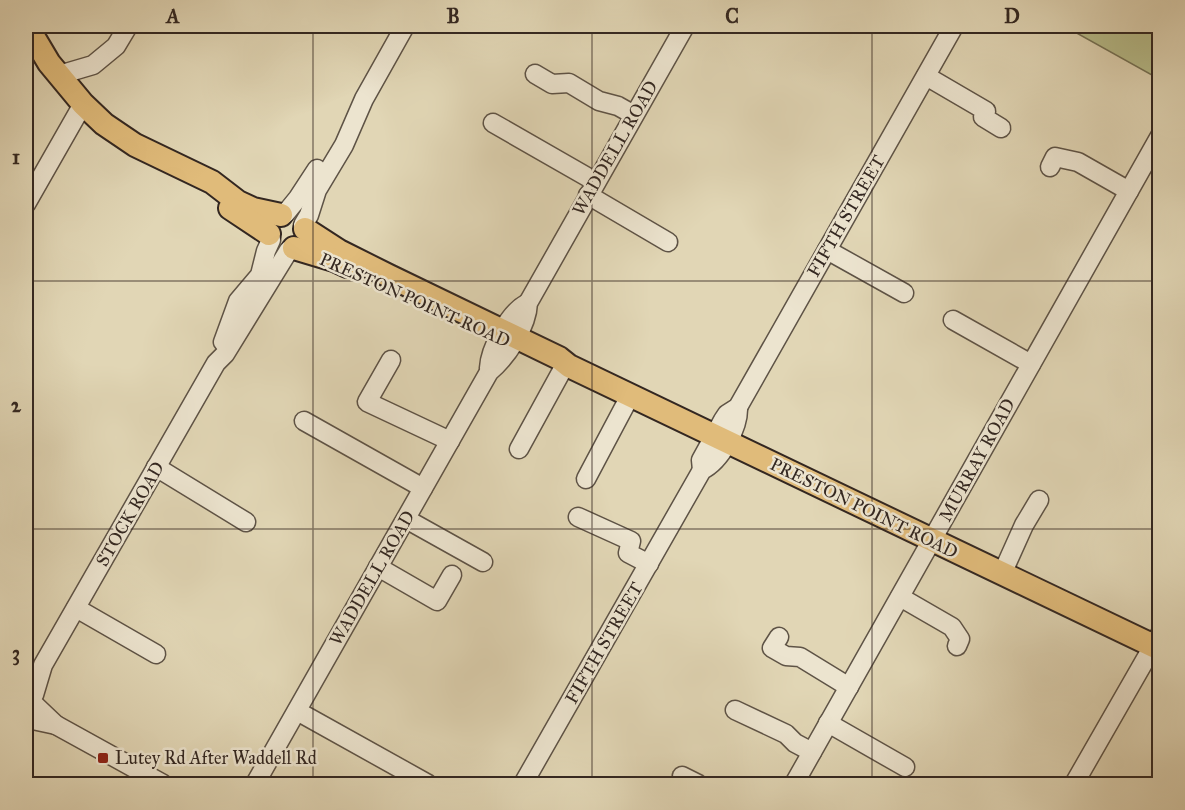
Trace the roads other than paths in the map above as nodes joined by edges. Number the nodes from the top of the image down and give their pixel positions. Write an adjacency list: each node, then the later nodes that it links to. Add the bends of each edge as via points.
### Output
1 (27, 26): 8 (main road, PRESTON POINT ROAD)
2 (128, 26): 8 (street, via 116,46 93,65)
3 (405, 26): 19 (street, STOCK ROAD, via 364,99 344,145)
4 (685, 26): 11 (street, WADDELL ROAD)
5 (954, 26): 9 (street, FIFTH STREET)
6 (26, 40): 10 (main road, PRESTON POINT ROAD, via 45,74)
7 (535, 74): 11 (street, via 552,84 569,83)
8 (59, 75): 10 (main road, PRESTON POINT ROAD)
9 (926, 76): 13 (street, via 986,111 983,117); 21 (street, FIFTH STREET)
10 (80, 109): 18 (street); 19 (main road, PRESTON POINT ROAD, via 111,141 145,162 228,207)
11 (634, 115): 16 (street, WADDELL ROAD)
12 (493, 123): 16 (street)
13 (1001, 128)
14 (1160, 136): 17 (street, MURRAY ROAD)
15 (1050, 167): 17 (street, via 1055,158 1077,162)
16 (592, 189): 20 (street); 24 (street, WADDELL ROAD, via 528,303 519,308)
17 (1129, 191): 26 (street, MURRAY ROAD)
18 (26, 204)
19 (287, 232): 24 (main road, PRESTON POINT ROAD, via 339,251); 33 (street, STOCK ROAD, via 225,354)
20 (668, 242)
21 (827, 250): 22 (street); 30 (street, FIFTH STREET, via 738,407 739,420)
22 (904, 293)
23 (953, 320): 26 (street)
24 (507, 338): 27 (main road, PRESTON POINT ROAD, via 559,358); 31 (street, WADDELL ROAD, via 499,364 489,372)
25 (391, 360): 31 (street, via 367,402)
26 (1031, 364): 40 (street, MURRAY ROAD)
27 (567, 366): 28 (main road, PRESTON POINT ROAD); 32 (street)
28 (630, 396): 30 (main road, PRESTON POINT ROAD); 34 (street)
29 (304, 421): 35 (street)
30 (720, 439): 40 (main road, PRESTON POINT ROAD); 42 (street, FIFTH STREET, via 712,465 702,470)
31 (450, 441): 35 (street, WADDELL ROAD)
32 (519, 449)
33 (156, 467): 39 (street); 47 (street, STOCK ROAD)
34 (586, 479)
35 (423, 488): 38 (street, WADDELL ROAD)
36 (1039, 500): 44 (street)
37 (578, 517): 42 (street, via 631,541 628,553)
38 (406, 519): 41 (street); 43 (street, WADDELL ROAD)
39 (246, 522)
40 (932, 540): 44 (main road, PRESTON POINT ROAD); 46 (street, MURRAY ROAD)
41 (483, 562)
42 (649, 564): 62 (street, FIFTH STREET)
43 (378, 567): 45 (street, via 434,608); 55 (street, WADDELL ROAD)
44 (1002, 574): 49 (main road, PRESTON POINT ROAD)
45 (452, 575)
46 (900, 597): 50 (street, via 952,627 960,639); 52 (street, MURRAY ROAD)
47 (73, 613): 51 (street); 53 (street, STOCK ROAD, via 43,664)
48 (779, 637): 52 (street, via 772,648 786,656 800,657)
49 (1157, 643): 64 (street)
50 (957, 646)
51 (152, 658)
52 (849, 687): 56 (street, MURRAY ROAD)
53 (29, 701): 59 (street, via 56,725)
54 (735, 710): 57 (street, via 786,734)
55 (297, 711): 60 (street, WADDELL ROAD); 61 (street)
56 (828, 723): 57 (street, MURRAY ROAD); 58 (street)
57 (812, 752): 63 (street, MURRAY ROAD)
58 (905, 767)
59 (163, 784)
60 (255, 784)
61 (428, 784)
62 (524, 784)
63 (794, 784)
64 (1074, 784)

